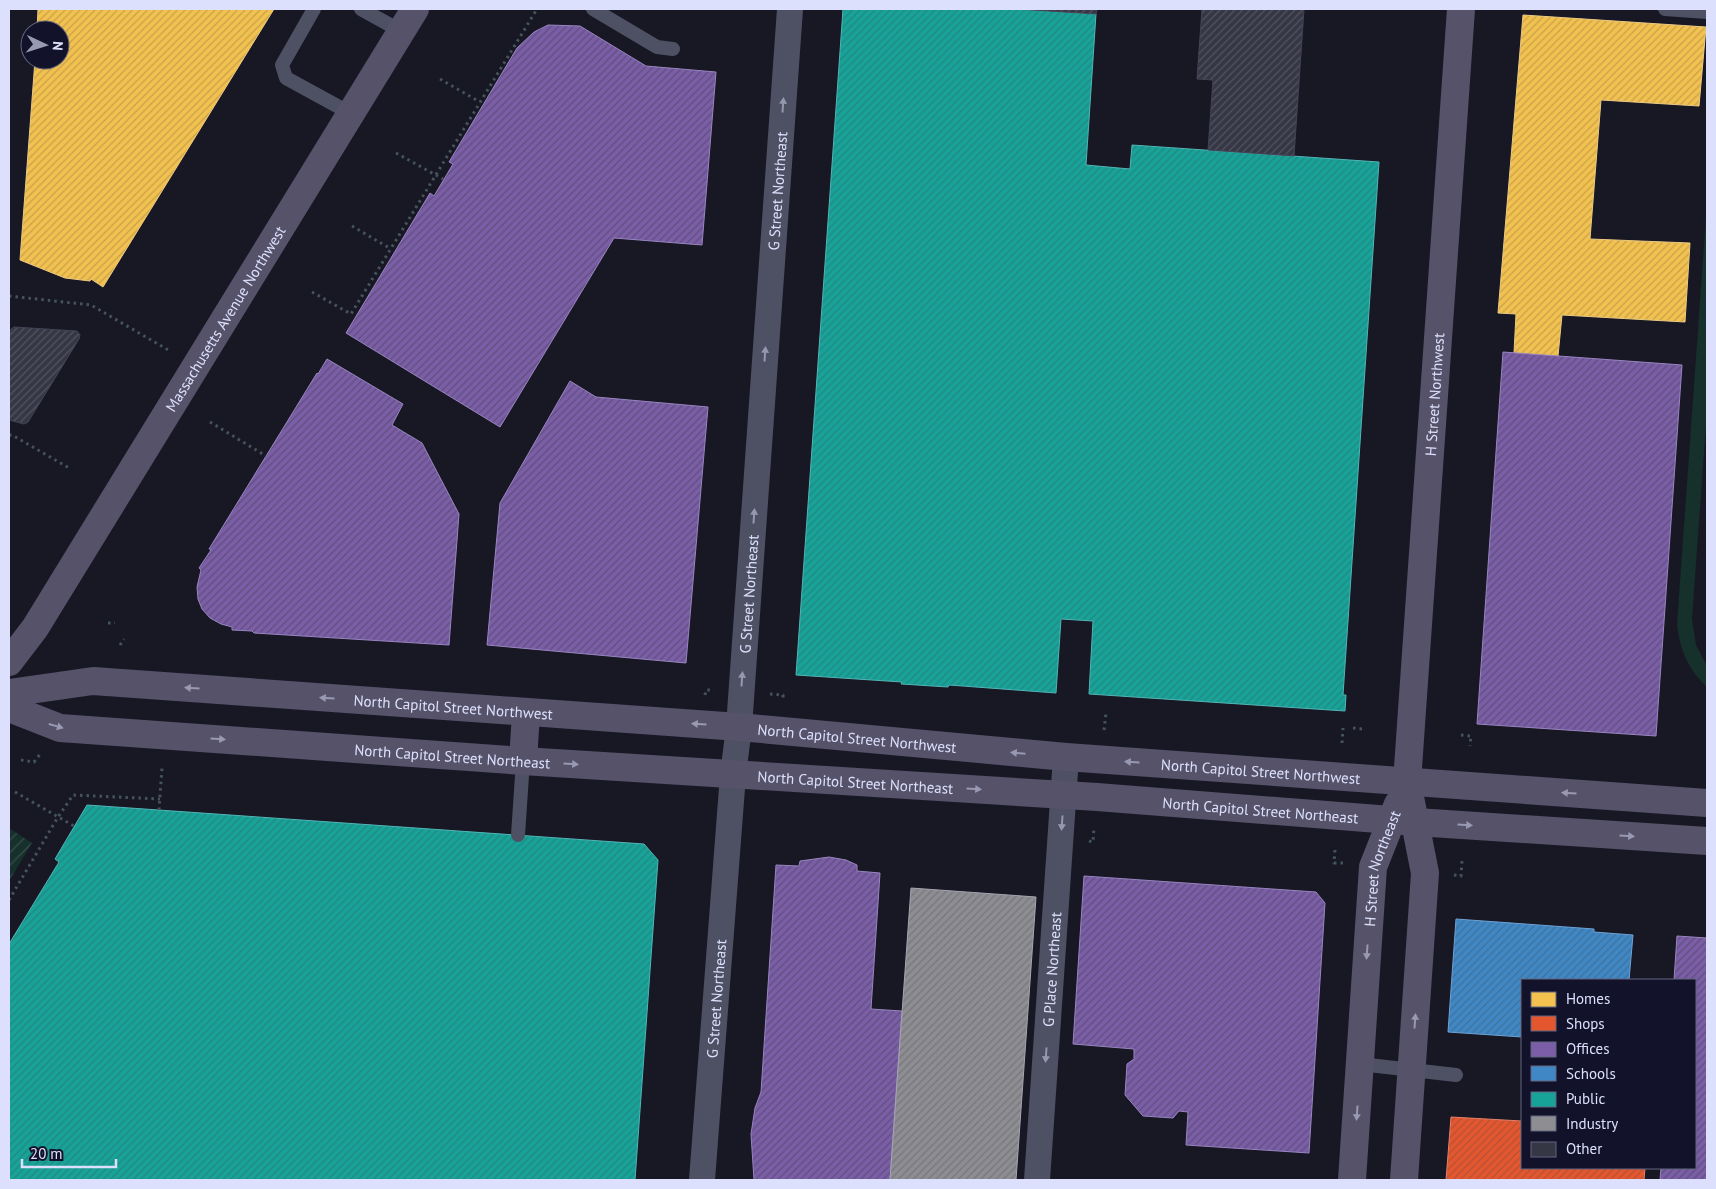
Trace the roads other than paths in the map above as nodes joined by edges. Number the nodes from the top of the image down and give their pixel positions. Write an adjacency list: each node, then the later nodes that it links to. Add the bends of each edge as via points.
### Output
1 (314, 9): 11 (lane, via 282,64 286,78)
2 (361, 9): 9 (lane)
3 (415, 9): 9 (main road, Massachusetts Avenue Northwest)
4 (593, 9): 10 (lane, via 657,47)
5 (790, 9): 16 (street, G Street Northeast, one-way to 5)
6 (1461, 9): 20 (main road, H Street Northwest)
7 (1665, 9): 8 (lane)
8 (1707, 12)
9 (401, 32): 11 (main road, Massachusetts Avenue Northwest)
10 (673, 49)
11 (350, 113): 12 (main road, Massachusetts Avenue Northwest)
12 (35, 628): 13 (main road, Massachusetts Avenue Northwest); 14 (main road, Massachusetts Avenue Northwest)
13 (9, 662)
14 (11, 703): 15 (main road, North Capitol Street Northwest, one-way to 14, via 94,681); 18 (main road, North Capitol Street Northeast, one-way to 18, via 60,728)
15 (526, 713): 16 (main road, North Capitol Street Northwest, one-way to 15); 18 (main road)
16 (739, 727): 17 (main road, North Capitol Street Northwest, one-way to 16); 19 (street, G Street Northeast)
17 (1066, 757): 20 (main road, North Capitol Street Northwest, one-way to 17); 21 (street, G Place Northeast)
18 (523, 761): 19 (main road, North Capitol Street Northeast, one-way to 19); 25 (lane)
19 (733, 775): 21 (main road, North Capitol Street Northeast, one-way to 21); 31 (street, G Street Northeast)
20 (1407, 782): 22 (main road, North Capitol Street Northwest, one-way to 20); 24 (main road, H Street Northeast)
21 (1064, 795): 24 (main road, North Capitol Street Northeast); 32 (street, G Place Northeast, one-way to 32)
22 (1680, 801): 23 (main road, North Capitol Street Northwest); 26 (main road)
23 (1707, 803)
24 (1403, 820): 26 (main road, North Capitol Street Northeast, one-way to 26); 28 (main road, H Street Northeast, one-way to 28, via 1373,867); 29 (main road, H Street Northeast, one-way to 24, via 1425,873)
25 (518, 835)
26 (1677, 839): 27 (main road, North Capitol Street Northeast)
27 (1707, 841)
28 (1360, 1064): 29 (lane); 33 (main road, H Street Northeast, one-way to 33)
29 (1412, 1070): 30 (lane); 34 (main road, H Street Northeast)
30 (1456, 1075)
31 (702, 1180)
32 (1037, 1180)
33 (1352, 1180)
34 (1404, 1180)

